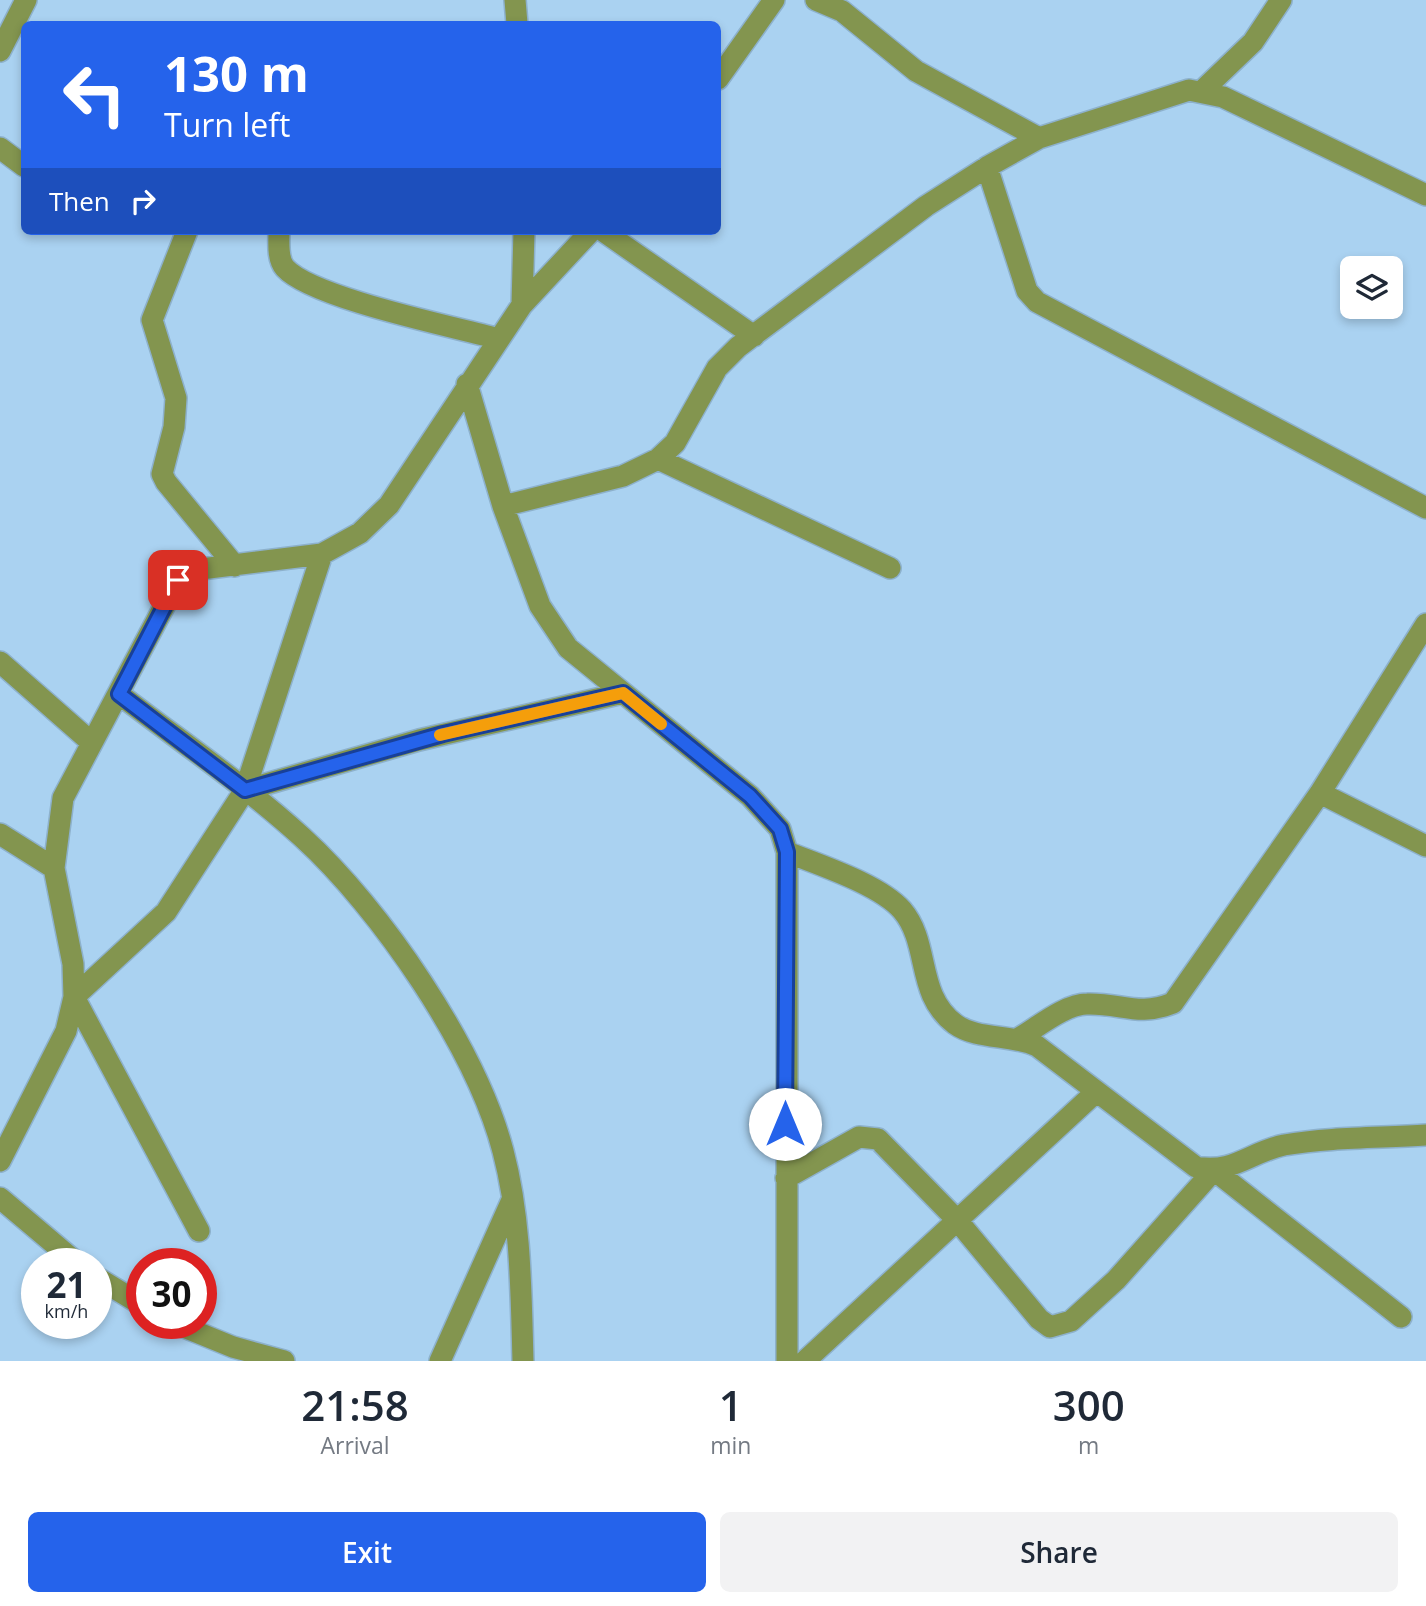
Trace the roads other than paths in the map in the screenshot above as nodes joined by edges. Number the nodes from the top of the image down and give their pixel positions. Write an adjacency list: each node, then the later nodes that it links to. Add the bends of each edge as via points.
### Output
1 (26, 0): 5 (street)
2 (774, 0): 6 (street)
3 (816, 0): 8 (street, via 842,10 916,71)
4 (1281, 0): 7 (street, via 1253,42)
5 (0, 51)
6 (721, 75)
7 (1203, 90): 8 (street, via 1189,90); 12 (street)
8 (1039, 138): 11 (street)
9 (0, 148): 10 (street)
10 (21, 164)
11 (987, 167): 19 (street, via 926,206); 24 (street, via 1027,291 1037,302)
12 (1426, 195)
13 (178, 235): 26 (street, via 152,320 176,398 162,474)
14 (279, 235): 20 (street, via 285,268 309,284)
15 (524, 235): 18 (street)
16 (588, 235): 18 (street)
17 (609, 235): 19 (street)
18 (522, 305): 20 (street)
19 (754, 336): 22 (street, via 717,368 687,426)
20 (499, 339): 21 (street)
21 (467, 384): 23 (street); 25 (street, via 389,505 360,533)
22 (658, 459): 23 (street, via 623,476); 27 (street)
23 (503, 506): 30 (street, via 540,606 568,648)
24 (1426, 508)
25 (322, 554): 26 (street); 33 (street)
26 (235, 566): 31 (street, via 193,570 178,580)
27 (890, 568)
28 (1426, 624): 34 (street)
29 (0, 662): 32 (street)
30 (623, 693): 33 (street, via 443,734); 37 (street, via 750,796 780,829)
31 (119, 694): 32 (street); 33 (street)
32 (92, 742): 38 (street, via 63,798)
33 (245, 790): 39 (street, via 166,912); 47 (street, via 303,838 352,889 429,993 475,1075 503,1150)
34 (1320, 793): 36 (street); 40 (street, via 1173,1003 1154,1011 1086,1003)
35 (0, 834): 38 (street)
36 (1426, 846)
37 (787, 852): 40 (street, via 862,882 901,909 917,936 934,1003 956,1024 977,1034); 45 (street)
38 (54, 868): 39 (street)
39 (75, 997): 43 (street, via 66,1031); 49 (street)
40 (1019, 1038): 41 (street)
41 (1096, 1092): 44 (street, via 1196,1167); 48 (street)
42 (1426, 1135): 44 (street, via 1286,1145)
43 (0, 1161)
44 (1214, 1170): 48 (street, via 1116,1280 1071,1321 1050,1327); 51 (street)
45 (786, 1178): 48 (street, via 859,1137 878,1139); 56 (street)
46 (0, 1198): 50 (street)
47 (512, 1198): 54 (street); 55 (street, via 520,1254)
48 (957, 1220): 57 (street)
49 (199, 1231)
50 (59, 1248)
51 (1401, 1317)
52 (213, 1339): 53 (street)
53 (284, 1361)
54 (440, 1361)
55 (523, 1361)
56 (787, 1361)
57 (805, 1361)

